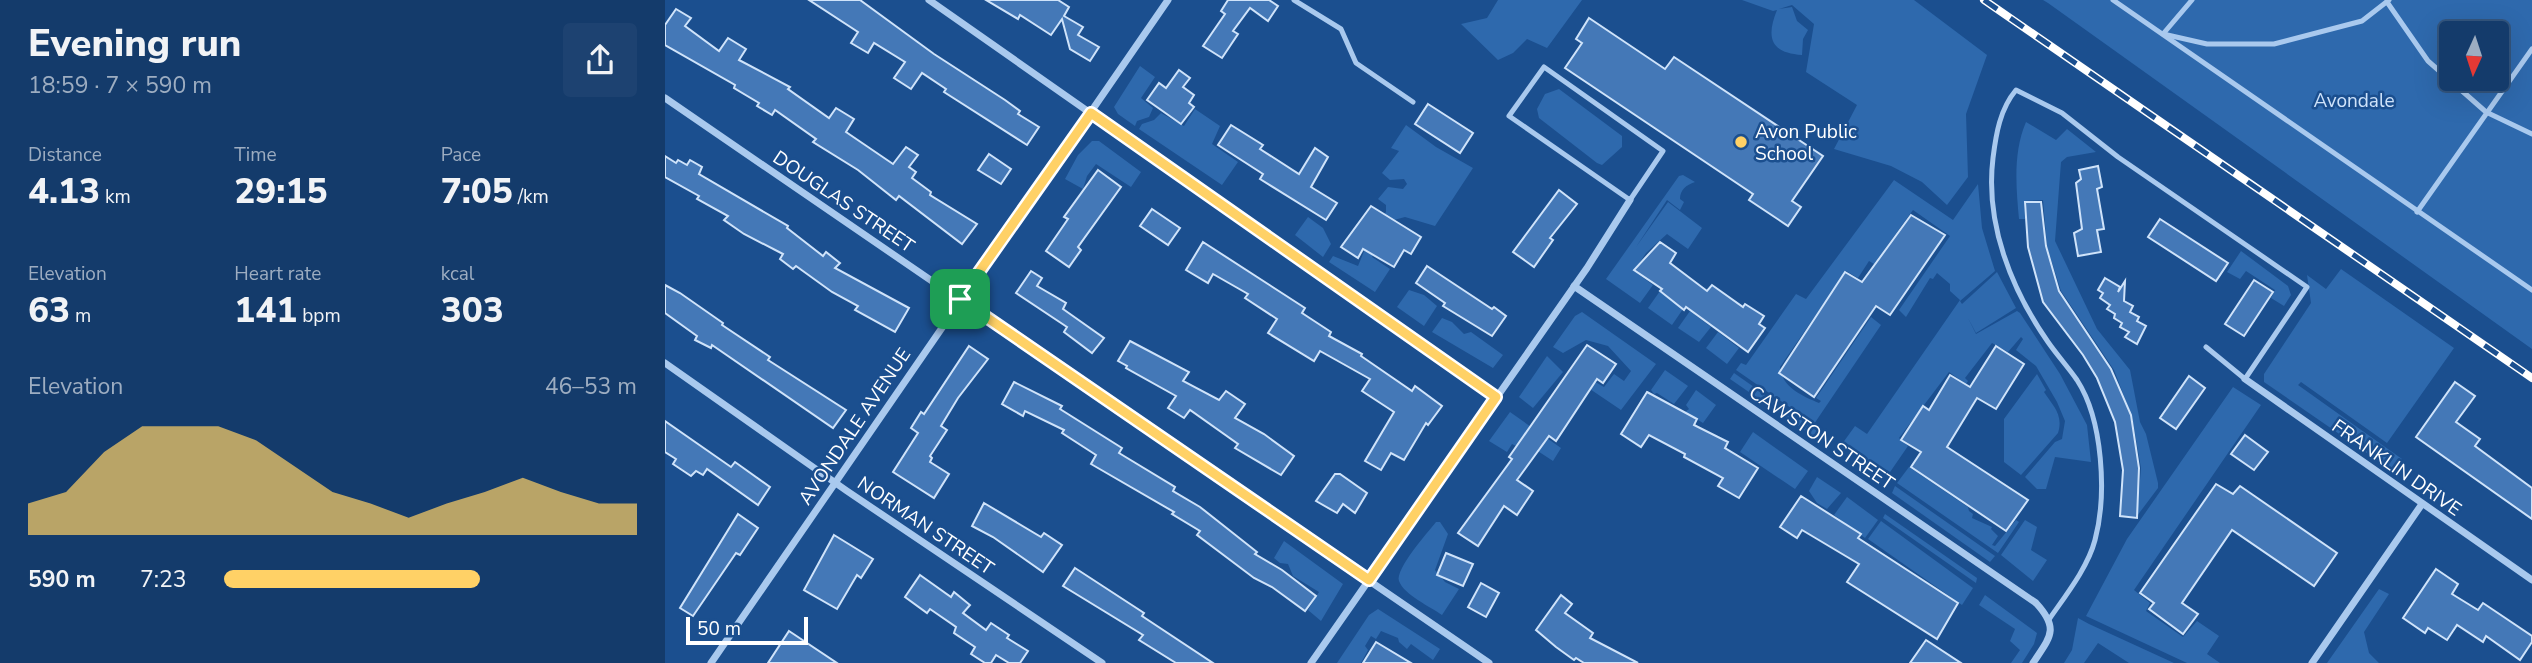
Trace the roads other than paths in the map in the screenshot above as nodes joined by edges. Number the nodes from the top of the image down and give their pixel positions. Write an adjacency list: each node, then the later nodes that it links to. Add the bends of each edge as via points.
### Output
1 (929, 0): 12 (street)
2 (1168, 0): 12 (street, AVONDALE AVENUE)
3 (1294, 0): 10 (lane, via 1341,29 1356,62)
4 (2113, 0): 7 (lane)
5 (2192, 0): 7 (lane)
6 (2387, 1): 7 (lane, via 2362,21 2274,44 2207,44); 11 (lane, via 2428,61)
7 (2163, 34): 15 (lane)
8 (2532, 49): 11 (lane)
9 (665, 97): 18 (street, DOUGLAS STREET)
10 (1413, 102)
11 (2486, 111): 13 (lane); 15 (lane)
12 (1091, 113): 18 (street, AVONDALE AVENUE); 22 (street)
13 (2532, 134)
14 (1630, 200): 14 (lane, via 1664,151 1544,67 1509,116); 16 (street)
15 (2417, 212): 17 (lane)
16 (1574, 286): 22 (street); 27 (street, CAWSTON STREET, via 2031,599)
17 (2532, 290)
18 (960, 299): 23 (street, AVONDALE AVENUE); 25 (street, DOUGLAS STREET)
19 (2206, 347): 21 (lane)
20 (665, 363): 23 (street, NORMAN STREET)
21 (2245, 379): 24 (street, FRANKLIN DRIVE); 27 (lane, via 2307,287 2062,113 2016,90 2007,100 1996,134 1991,176 1995,229 2018,292 2078,382 2093,419 2100,464 2095,541)
22 (1496, 397): 25 (street)
23 (834, 482): 28 (street, AVONDALE AVENUE); 29 (street, NORMAN STREET)
24 (2422, 503): 26 (street, FRANKLIN DRIVE); 33 (street)
25 (1369, 580): 30 (street); 31 (street, DOUGLAS STREET)
26 (2532, 580)
27 (2050, 618): 32 (street, via 2052,629)
28 (711, 663)
29 (1102, 663)
30 (1311, 663)
31 (1489, 663)
32 (2033, 663)
33 (2312, 663)

